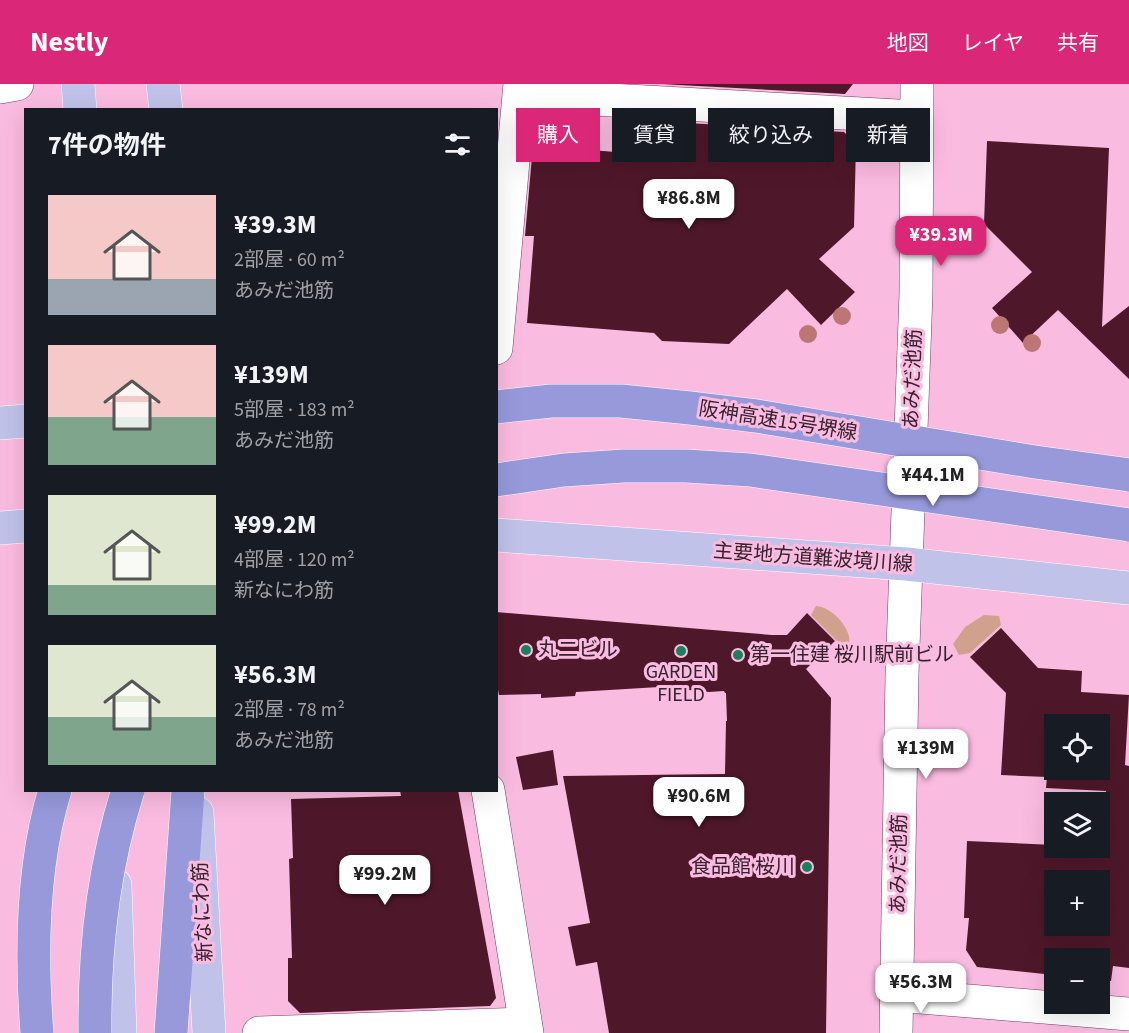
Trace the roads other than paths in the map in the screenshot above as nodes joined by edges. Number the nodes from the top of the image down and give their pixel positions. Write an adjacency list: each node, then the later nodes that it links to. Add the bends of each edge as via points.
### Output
1 (17, 84): 5 (street)
2 (78, 84): 7 (main road)
3 (163, 84): 8 (main road)
4 (917, 84): 9 (street, あみだ池筋)
5 (0, 87)
6 (520, 90): 10 (street); 12 (street)
7 (80, 108)
8 (166, 108)
9 (916, 108)
10 (846, 112)
11 (916, 162): 17 (street, あみだ池筋)
12 (498, 326)
13 (498, 402): 17 (main road, via 647,413)
14 (498, 407): 19 (highway, 阪神高速15号堺線, bridge, via 551,401 621,401 690,408)
15 (24, 421): 16 (main road)
16 (0, 423)
17 (910, 448): 18 (main road); 25 (street, あみだ池筋)
18 (1129, 461)
19 (1129, 475)
20 (498, 480): 21 (highway, bridge, via 624,466 750,470)
21 (1129, 525)
22 (24, 526): 23 (main road)
23 (0, 528)
24 (498, 535): 25 (main road, 主要地方道難波境川線)
25 (906, 564): 26 (main road, 主要地方道難波境川線); 33 (street, あみだ池筋)
26 (1129, 588)
27 (54, 792): 36 (highway, via 38,880 34,947)
28 (111, 792): 38 (main road)
29 (127, 792): 37 (highway, bridge, via 104,890 97,951)
30 (188, 792): 39 (highway)
31 (196, 792): 40 (main road, 新なにわ筋)
32 (488, 792): 35 (street)
33 (896, 995): 34 (street); 42 (street, あみだ池筋)
34 (1129, 1014)
35 (526, 1028): 41 (street)
36 (37, 1033)
37 (95, 1033)
38 (120, 1033)
39 (171, 1033)
40 (209, 1033)
41 (259, 1033)
42 (896, 1033)

